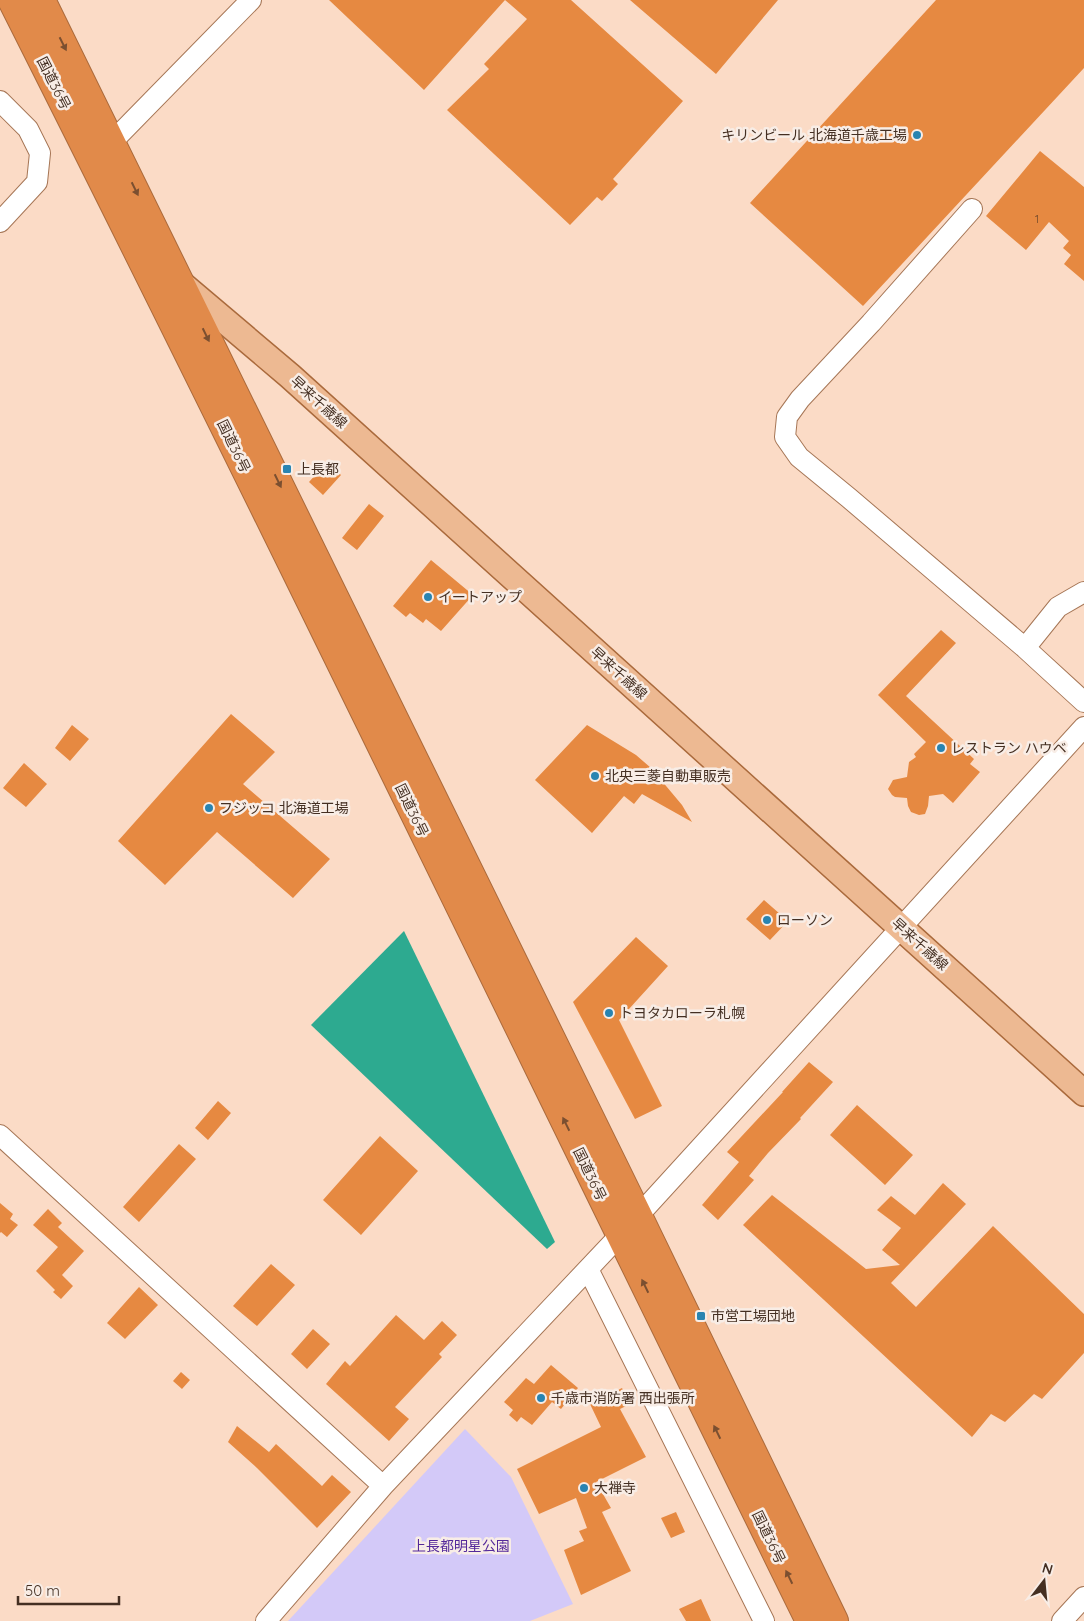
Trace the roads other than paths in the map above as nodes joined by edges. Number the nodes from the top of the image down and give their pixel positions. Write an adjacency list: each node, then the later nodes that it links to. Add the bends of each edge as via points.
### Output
1 (12, 0): 8 (highway, 国道36号)
2 (41, 0): 5 (highway, 国道36号, one-way to 5)
3 (251, 0): 5 (street)
4 (0, 101): 7 (street, via 28,128 40,153 36,182)
5 (112, 142): 9 (highway, 国道36号, one-way to 9)
6 (972, 209): 11 (street, via 800,399 787,417 785,437 799,457)
7 (0, 222)
8 (146, 265): 9 (main road, 早来千歳線); 17 (highway, 国道36号, one-way to 8)
9 (181, 283): 14 (main road, 早来千歳線, via 290,376); 17 (highway, 国道36号, one-way to 17)
10 (1084, 592): 11 (street, via 1058,607)
11 (1024, 648): 12 (street)
12 (1084, 702)
13 (1084, 727): 14 (street)
14 (901, 927): 15 (main road, 早来千歳線); 17 (street)
15 (1084, 1093)
16 (0, 1135): 19 (street)
17 (628, 1225): 18 (street); 23 (highway, 国道36号, one-way to 17); 24 (highway, 国道36号)
18 (588, 1269): 19 (street); 22 (street)
19 (383, 1486): 21 (street)
20 (1084, 1597): 25 (street)
21 (266, 1621)
22 (764, 1621)
23 (810, 1621)
24 (834, 1621)
25 (1062, 1621)

